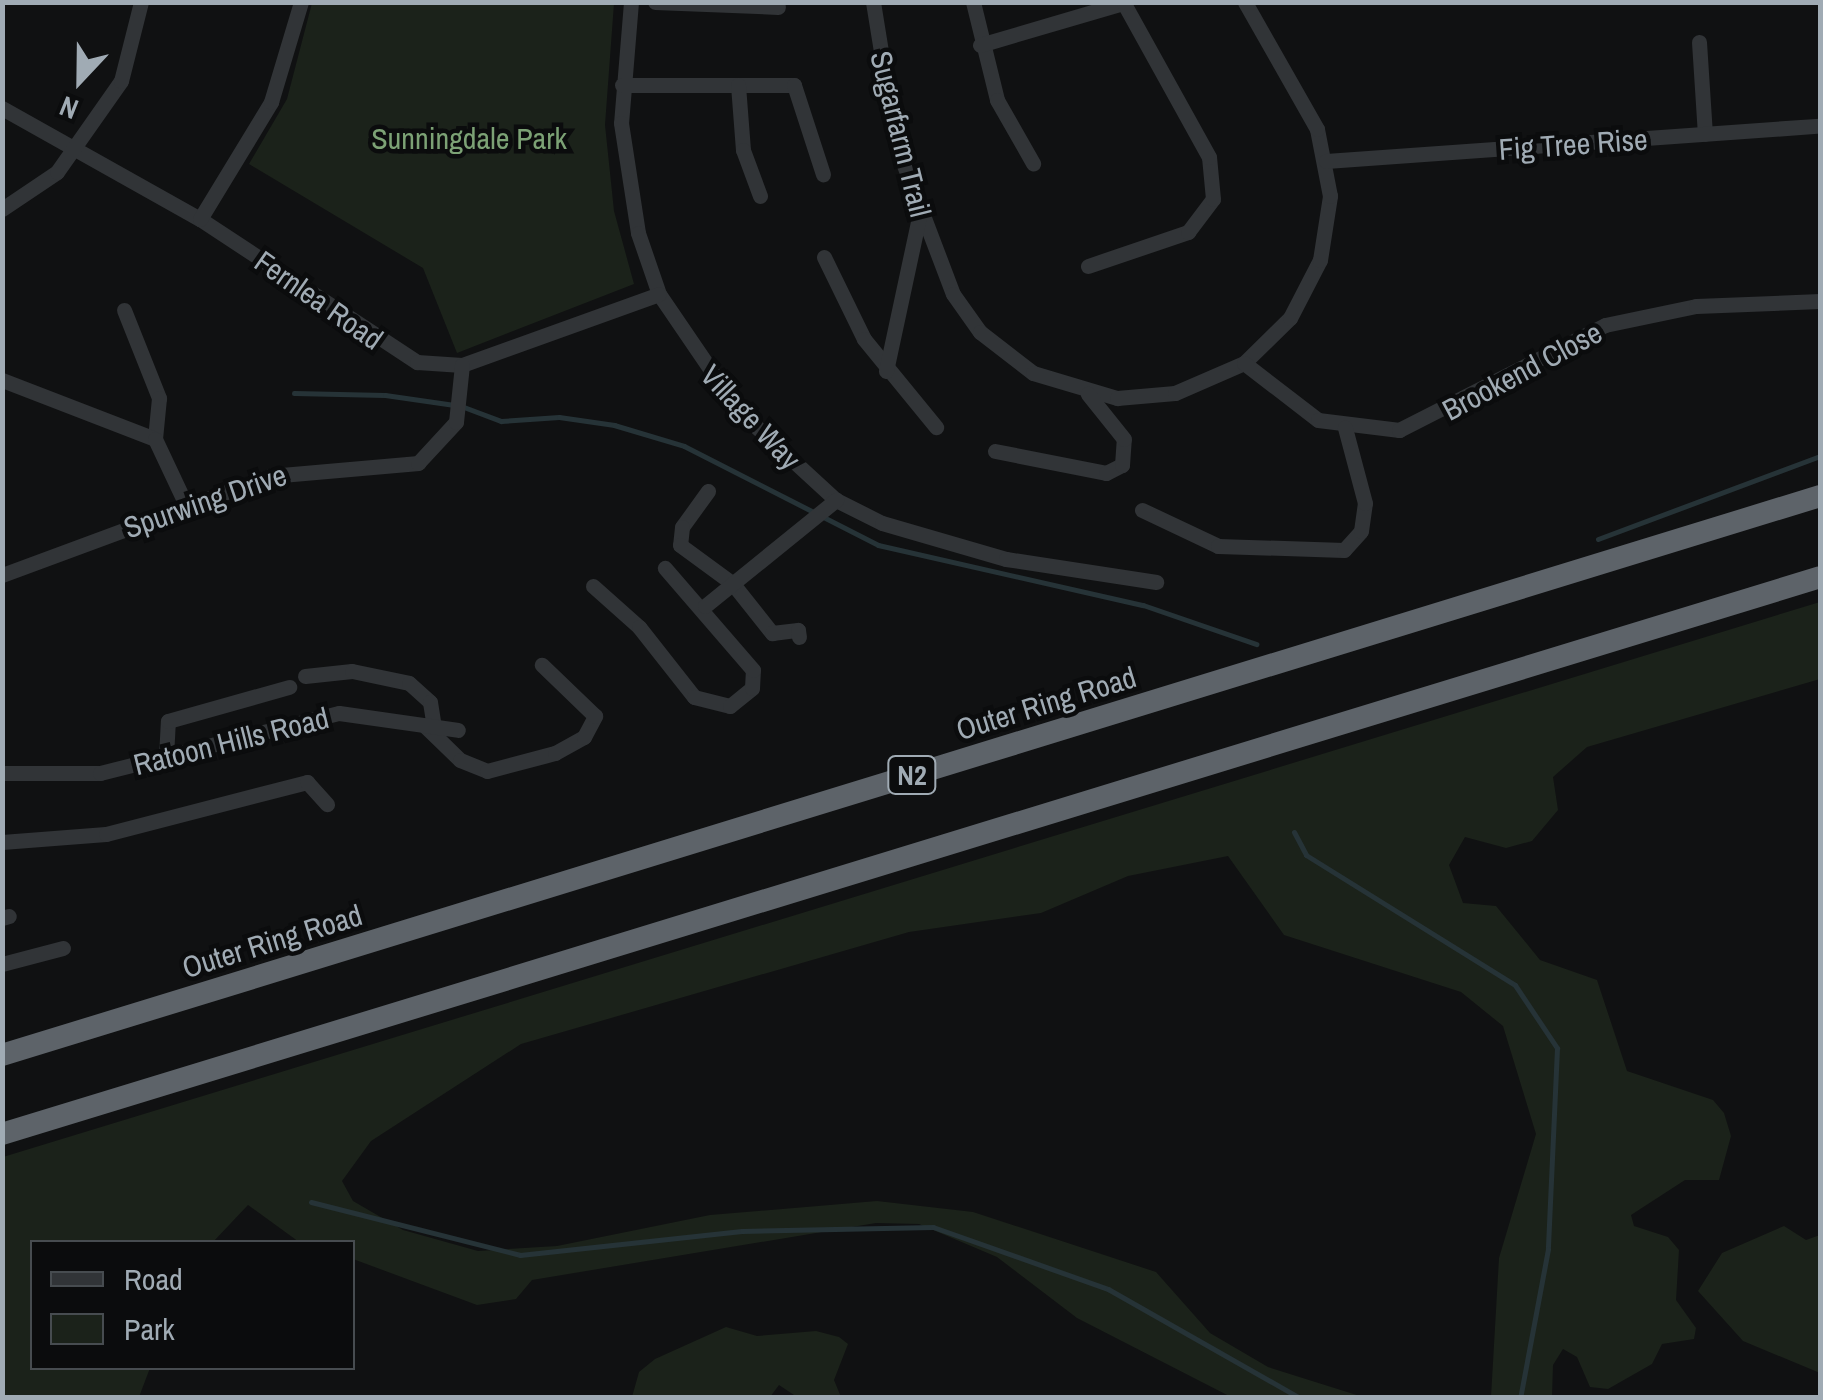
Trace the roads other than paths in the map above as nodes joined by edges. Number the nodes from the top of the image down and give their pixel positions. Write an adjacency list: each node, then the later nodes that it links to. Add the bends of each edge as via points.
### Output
1 (141, 2): 17 (street, via 132,58)
2 (301, 2): 24 (street, via 271,102)
3 (631, 2): 12 (street, Village Way)
4 (655, 2): 9 (street)
5 (873, 2): 23 (street, Sugarfarm Trail, via 896,144)
6 (974, 2): 11 (street)
7 (1246, 2): 18 (street, Sugarfarm Trail, via 1306,104)
8 (1123, 3): 11 (street); 26 (street, via 1209,157 1213,199 1188,232)
9 (778, 8)
10 (1699, 42): 16 (street)
11 (980, 45): 19 (street, via 997,100)
12 (622, 86): 13 (street); 27 (street, Village Way, via 629,186)
13 (738, 86): 20 (street, via 799,88); 21 (street, via 743,150)
14 (2, 108): 17 (street, Fernlea Road)
15 (1820, 126): 16 (street, Fig Tree Rise)
16 (1705, 134): 18 (street, Fig Tree Rise)
17 (76, 148): 22 (street, via 43,184); 24 (street, Fernlea Road)
18 (1326, 161): 30 (street, Sugarfarm Trail, via 1329,212 1320,260 1290,318)
19 (1032, 163)
20 (823, 174)
21 (760, 196)
22 (2, 209)
23 (919, 217): 32 (street); 34 (street, Sugarfarm Trail, via 980,332 1032,373)
24 (200, 219): 31 (street, Fernlea Road, via 394,352)
25 (824, 257): 32 (street)
26 (1088, 266)
27 (659, 294): 31 (street); 41 (street, Village Way, via 738,410)
28 (1820, 302): 36 (street, Brookend Close, via 1642,314 1605,326 1430,420 1399,430)
29 (124, 310): 37 (street, via 159,398)
30 (1244, 364): 34 (street, Sugarfarm Trail, via 1174,392); 36 (street, Brookend Close, via 1293,406)
31 (462, 365): 42 (street, Spurwing Drive, via 456,422 418,462 375,472 298,469)
32 (886, 372): 35 (street)
33 (2, 380): 37 (street)
34 (1088, 394): 38 (street, via 1124,439 1122,465 1106,472)
35 (936, 427)
36 (1345, 428): 43 (street, via 1365,515 1356,542 1344,550 1218,546)
37 (154, 439): 42 (street)
38 (995, 451)
39 (708, 491): 48 (street, via 682,528 680,544)
40 (1820, 496): 63 (highway, Outer Ring Road / N2)
41 (836, 500): 47 (street, Village Way, via 934,543); 48 (street)
42 (186, 505): 45 (street, Spurwing Drive)
43 (1142, 510)
44 (664, 568): 50 (street)
45 (2, 575)
46 (1820, 578): 64 (highway)
47 (1156, 582)
48 (733, 584): 50 (street); 51 (street, via 772,633 798,630)
49 (593, 586): 50 (street, via 639,627 694,696 730,706 752,688 754,670)
50 (705, 606)
51 (799, 637)
52 (542, 665): 55 (street, via 595,716 584,737 554,753 487,770 460,760)
53 (304, 676): 55 (street, via 352,671 409,682 430,702)
54 (290, 687): 57 (street, via 168,720)
55 (430, 726): 56 (street, Ratoon Hills Road); 57 (street, Ratoon Hills Road, via 340,713)
56 (458, 730)
57 (166, 757): 58 (street, Ratoon Hills Road, via 100,773)
58 (2, 773)
59 (327, 804): 60 (street, via 307,782 124,830)
60 (2, 842)
61 (64, 948): 62 (street)
62 (2, 964)
63 (2, 1055)
64 (2, 1134)

